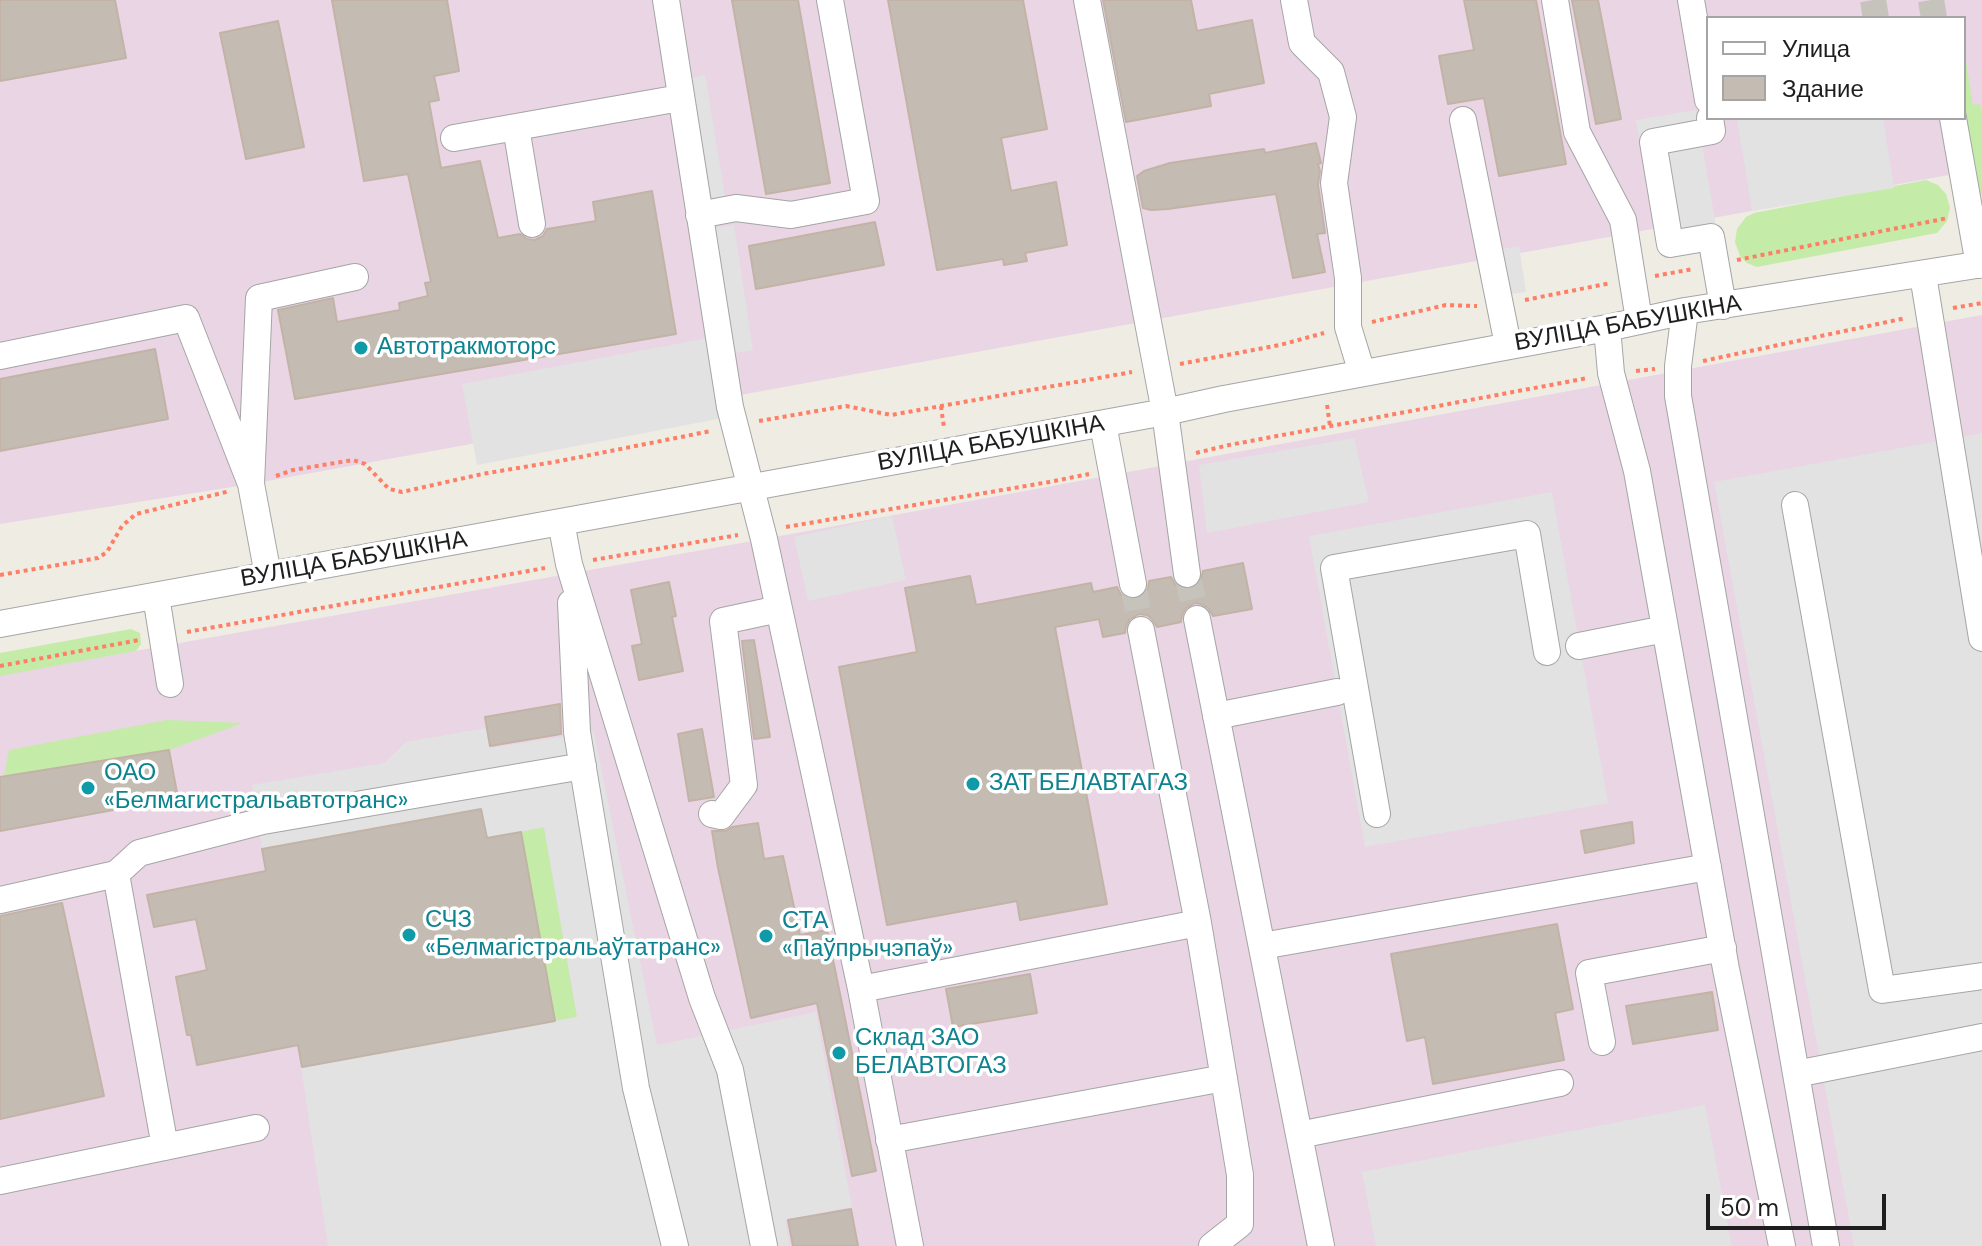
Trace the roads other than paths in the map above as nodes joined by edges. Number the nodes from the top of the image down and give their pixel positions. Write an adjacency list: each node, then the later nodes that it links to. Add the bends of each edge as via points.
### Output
1 (666, 0): 8 (street)
2 (830, 0): 14 (street, via 866,201 791,215 736,208)
3 (1087, 0): 26 (street)
4 (1294, 0): 25 (street, via 1302,43 1331,72 1343,117 1334,183 1348,278 1348,327)
5 (1555, 0): 21 (street, via 1577,132 1623,220)
6 (1691, 0): 7 (street)
7 (1706, 88)
8 (680, 98): 12 (street); 14 (street)
9 (1463, 120): 23 (street)
10 (1710, 120): 19 (street, via 1712,131 1653,142 1670,244 1711,237)
11 (1953, 120): 16 (street)
12 (516, 127): 13 (street); 15 (street)
13 (454, 138)
14 (699, 215): 29 (street, via 730,407)
15 (532, 224)
16 (1980, 264): 17 (street, ВУЛІЦА БАБУШКІНА)
17 (1923, 275): 19 (street, ВУЛІЦА БАБУШКІНА); 42 (street)
18 (355, 277): 28 (street, via 259,298)
19 (1723, 306): 20 (street, ВУЛІЦА БАБУШКІНА)
20 (1685, 311): 21 (street, ВУЛІЦА БАБУШКІНА); 61 (street, via 1678,396)
21 (1639, 320): 22 (street, ВУЛІЦА БАБУШКІНА)
22 (1607, 328): 23 (street, ВУЛІЦА БАБУШКІНА); 40 (street, via 1611,373 1637,471)
23 (1508, 345): 25 (street, ВУЛІЦА БАБУШКІНА)
24 (0, 356): 28 (street, via 186,318)
25 (1362, 373): 26 (street, ВУЛІЦА БАБУШКІНА)
26 (1165, 412): 27 (street, ВУЛІЦА БАБУШКІНА); 33 (street)
27 (1103, 424): 29 (street, ВУЛІЦА БАБУШКІНА); 35 (street)
28 (251, 484): 34 (street)
29 (752, 488): 31 (street, ВУЛІЦА БАБУШКІНА); 37 (street)
30 (1795, 505): 57 (street, via 1882,990)
31 (561, 522): 32 (street); 34 (street, ВУЛІЦА БАБУШКІНА)
32 (569, 564): 48 (street); 70 (street, via 702,998 730,1070)
33 (1187, 574)
34 (268, 575): 36 (street, ВУЛІЦА БАБУШКІНА)
35 (1133, 584)
36 (156, 596): 39 (street, ВУЛІЦА БАБУШКІНА); 45 (street)
37 (779, 609): 49 (street, via 723,621 744,785 721,816); 58 (street)
38 (1197, 619): 47 (street)
39 (0, 624)
40 (1665, 629): 43 (street); 51 (street)
41 (1141, 630): 54 (street)
42 (1982, 638)
43 (1579, 646)
44 (1547, 652): 50 (street, via 1527,534 1334,568)
45 (170, 684)
46 (1337, 692): 47 (street)
47 (1216, 716): 55 (street)
48 (583, 766): 52 (street, via 263,821 139,853); 69 (street, via 636,1088)
49 (712, 814)
50 (1377, 814)
51 (1708, 867): 55 (street); 56 (street)
52 (116, 874): 53 (street); 67 (street)
53 (0, 900)
54 (1198, 923): 58 (street); 62 (street)
55 (1262, 946): 65 (street)
56 (1723, 948): 60 (street, via 1589,973); 74 (street)
57 (1982, 976)
58 (861, 989): 66 (street)
59 (1982, 1037): 61 (street)
60 (1602, 1042)
61 (1796, 1074): 75 (street)
62 (1224, 1078): 66 (street); 72 (street, via 1240,1175 1240,1224)
63 (1560, 1083): 65 (street)
64 (256, 1128): 67 (street)
65 (1299, 1135): 73 (street)
66 (889, 1140): 71 (street)
67 (165, 1147): 68 (street)
68 (0, 1181)
69 (675, 1246)
70 (764, 1246)
71 (910, 1246)
72 (1212, 1246)
73 (1321, 1246)
74 (1782, 1246)
75 (1826, 1246)

